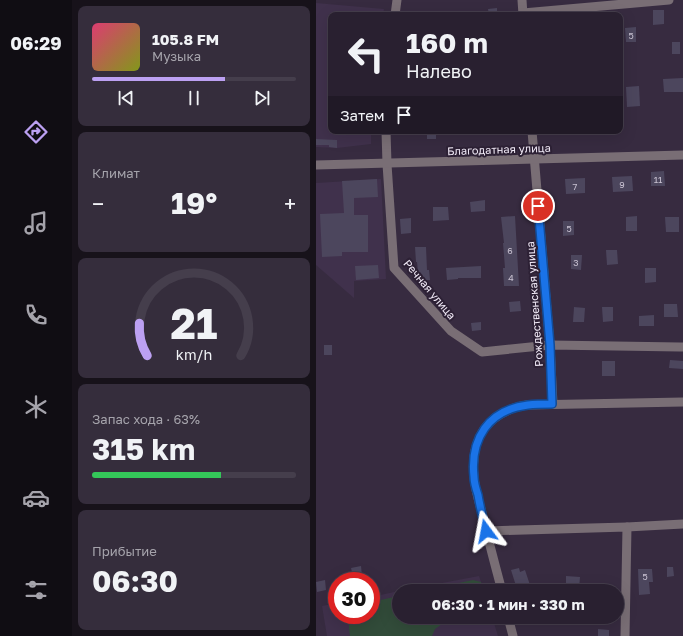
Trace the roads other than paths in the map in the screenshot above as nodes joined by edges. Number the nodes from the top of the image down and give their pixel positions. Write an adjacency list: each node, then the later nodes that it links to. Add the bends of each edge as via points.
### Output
1 (397, 0): 4 (street)
2 (522, 0): 5 (street)
3 (669, 0): 6 (street)
4 (395, 12)
5 (523, 12)
6 (544, 12)
7 (386, 134): 11 (street, Речная улица)
8 (532, 134): 10 (street, Рождественская улица)
9 (683, 155): 10 (street, Благодатная улица)
10 (534, 160): 11 (street, Благодатная улица); 13 (street, Рождественская улица)
11 (387, 164): 12 (street, Благодатная улица); 13 (street, Речная улица, via 394,268 440,320 450,331 482,352)
12 (316, 165)
13 (550, 345): 14 (street, Речная улица); 16 (street, Рождественская улица)
14 (683, 348)
15 (683, 402): 16 (street)
16 (552, 404): 19 (street, via 510,409 495,417 483,430 476,443 473,458 474,478)
17 (683, 524): 18 (street)
18 (627, 527): 19 (street); 23 (street)
19 (486, 531): 20 (street)
20 (500, 584)
21 (510, 624): 22 (street)
22 (514, 636)
23 (625, 636)

